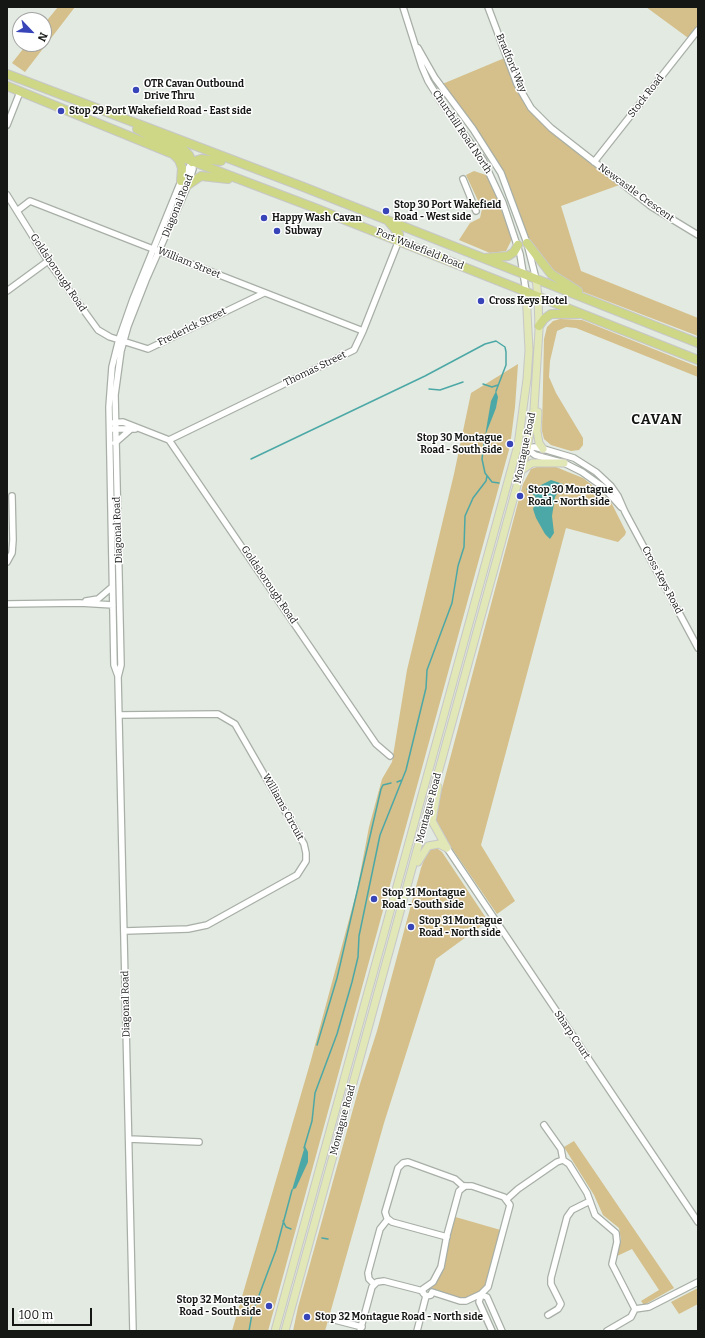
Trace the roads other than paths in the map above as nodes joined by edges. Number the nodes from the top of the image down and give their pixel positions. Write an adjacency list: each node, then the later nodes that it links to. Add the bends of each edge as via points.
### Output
1 (400, 7): 4 (street, Churchill Road North)
2 (403, 7): 4 (street, Churchill Road North)
3 (488, 7): 16 (street, Bradford Way, via 517,84 531,108)
4 (404, 14): 6 (street, Churchill Road North)
5 (698, 30): 16 (street, Stock Road)
6 (414, 43): 13 (street, Churchill Road North, via 428,81); 14 (street, Churchill Road North, via 435,78)
7 (7, 74): 10 (highway, Port Wakefield Road)
8 (7, 86): 9 (highway, Port Wakefield Road)
9 (20, 92): 11 (street); 12 (highway, Port Wakefield Road)
10 (112, 115): 15 (highway, via 155,139 184,150); 17 (highway, Port Wakefield Road)
11 (7, 125)
12 (173, 154): 15 (highway, Port Wakefield Road); 19 (highway, via 179,160)
13 (482, 160): 14 (street); 30 (street, Churchill Road North, via 503,203)
14 (494, 160): 29 (street, Churchill Road North, via 509,189)
15 (192, 162): 17 (highway, via 201,159); 19 (street, Diagonal Road); 20 (highway, Port Wakefield Road)
16 (594, 162): 27 (street, Newcastle Crescent, via 661,214)
17 (239, 164): 22 (highway, Port Wakefield Road)
18 (464, 179): 24 (street)
19 (184, 183): 20 (highway, via 208,176); 31 (street, Diagonal Road)
20 (258, 186): 25 (highway, Port Wakefield Road)
21 (7, 195): 23 (street, Goldsborough Road)
22 (327, 196): 25 (highway, via 324,206); 26 (highway, Port Wakefield Road)
23 (17, 211): 31 (street, William Street, via 30,201); 33 (street, Goldsborough Road)
24 (476, 211)
25 (338, 217): 28 (highway, Port Wakefield Road)
26 (388, 220): 28 (highway, via 399,234); 32 (highway, Port Wakefield Road)
27 (698, 235)
28 (399, 240): 37 (highway, Port Wakefield Road); 43 (street, Thomas Street)
29 (527, 243): 35 (street, Churchill Road North); 40 (highway, via 557,279)
30 (518, 245): 32 (highway, via 508,256); 34 (street, Churchill Road North)
31 (156, 250): 38 (street, William Street); 44 (street, Diagonal Road)
32 (480, 258): 34 (highway, Port Wakefield Road)
33 (48, 261): 36 (street); 44 (street, Goldsborough Road, via 98,330)
34 (525, 275): 35 (highway, Port Wakefield Road); 37 (street, Churchill Road North)
35 (536, 279): 39 (main road, Montague Road); 40 (highway, Port Wakefield Road)
36 (7, 291)
37 (526, 291): 39 (highway, Port Wakefield Road); 48 (main road, Montague Road, via 529,350)
38 (264, 293): 43 (street, William Street); 44 (street, Frederick Street, via 148,349)
39 (538, 296): 41 (highway, Port Wakefield Road); 42 (main road, Montague Road)
40 (610, 308): 45 (highway, Port Wakefield Road)
41 (586, 315): 42 (highway, via 551,314); 46 (highway, Port Wakefield Road)
42 (539, 326): 47 (main road, Montague Road)
43 (363, 331): 52 (street, Thomas Street, via 354,350)
44 (121, 340): 49 (street, Diagonal Road, via 112,367)
45 (698, 343)
46 (698, 360)
47 (537, 370): 54 (main road, Montague Road); 55 (main road, via 540,392 537,431)
48 (523, 416): 54 (main road, via 523,433); 59 (main road, Montague Road)
49 (112, 426): 50 (street); 51 (street, via 123,422); 53 (street, Diagonal Road); 62 (street, Diagonal Road)
50 (131, 429): 51 (street); 53 (street)
51 (138, 429): 52 (street)
52 (169, 440): 70 (street, Goldsborough Road, via 376,744)
53 (115, 443): 63 (street, Diagonal Road)
54 (527, 449): 55 (street, Cross Keys Road); 56 (street, Cross Keys Road, via 535,455); 57 (main road, Montague Road); 59 (main road, via 520,454)
55 (543, 449): 60 (street, Cross Keys Road, via 574,458 596,472 618,496)
56 (564, 463): 57 (main road, via 532,463); 60 (street, Cross Keys Road, via 598,482)
57 (522, 470): 71 (main road, Montague Road)
58 (12, 496): 61 (street, via 12,554)
59 (503, 502): 95 (main road, Montague Road)
60 (625, 512): 67 (street, Cross Keys Road)
61 (7, 562)
62 (112, 587): 64 (street, via 98,599); 66 (street, Diagonal Road)
63 (120, 589): 66 (street); 68 (street, Diagonal Road, via 121,665)
64 (80, 603): 65 (street); 66 (street)
65 (7, 604)
66 (113, 605): 68 (street, Diagonal Road, via 114,665)
67 (698, 648)
68 (118, 677): 69 (street, Diagonal Road)
69 (119, 715): 74 (street, Diagonal Road); 74 (street, Williams Circuit, via 218,714 235,724 304,844 306,853 306,861 297,875 207,924 188,929)
70 (390, 756)
71 (440, 767): 72 (main road, via 432,821); 73 (main road, Montague Road)
72 (447, 848): 73 (main road, via 436,844 428,846); 83 (street, Sharp Court)
73 (409, 881): 96 (main road, Montague Road)
74 (125, 931): 76 (street, Diagonal Road)
75 (544, 1125): 78 (street, via 561,1149)
76 (129, 1139): 77 (street); 94 (street, Diagonal Road)
77 (199, 1142)
78 (563, 1160): 80 (street, via 518,1188); 81 (street, via 577,1176)
79 (464, 1187): 80 (street, via 472,1186); 82 (street, via 454,1179 410,1163 403,1163 398,1167 385,1212); 84 (street, via 459,1191)
80 (508, 1200): 89 (street, via 511,1208 499,1251 488,1287)
81 (590, 1201): 90 (street, via 595,1215 616,1233 617,1242 612,1264); 91 (street, via 572,1210 567,1217 551,1278 551,1284 561,1304)
82 (388, 1219): 84 (street); 86 (street, via 380,1230 368,1273)
83 (698, 1222)
84 (447, 1237): 87 (street, via 441,1265)
85 (698, 1282): 90 (street, via 649,1307)
86 (374, 1284): 88 (street, via 384,1280); 93 (street)
87 (430, 1289): 88 (street, via 424,1288); 89 (street, via 462,1301)
88 (425, 1293): 97 (street)
89 (481, 1295): 98 (street, via 479,1302); 99 (street, via 487,1297)
90 (635, 1310): 100 (street, via 631,1317)
91 (548, 1315)
92 (331, 1319): 93 (street)
93 (361, 1329)
94 (133, 1331)
95 (275, 1331)
96 (285, 1331)
97 (417, 1331)
98 (492, 1331)
99 (502, 1331)
100 (607, 1331)

